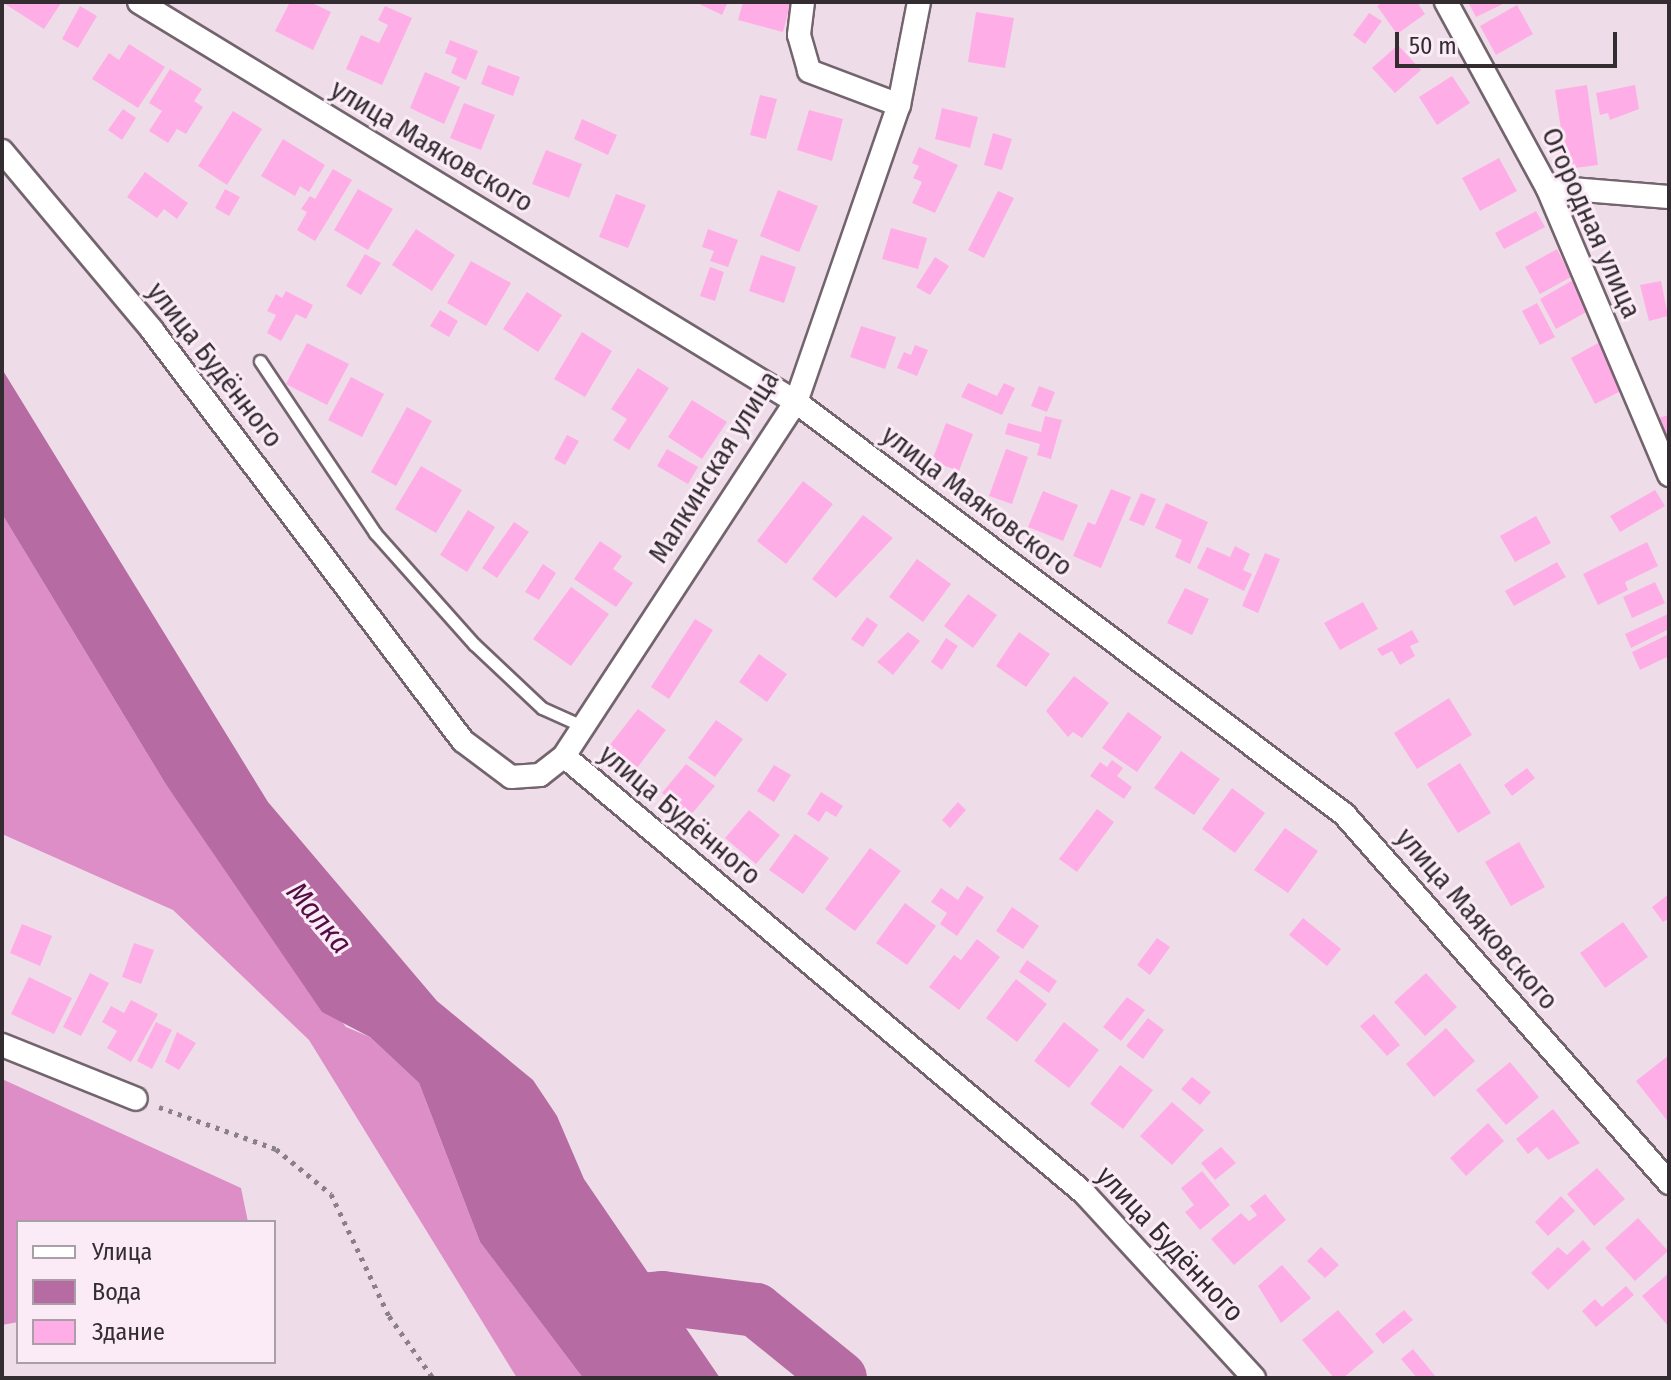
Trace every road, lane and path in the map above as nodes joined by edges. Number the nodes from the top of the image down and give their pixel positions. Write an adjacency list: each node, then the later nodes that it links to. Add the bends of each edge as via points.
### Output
1 (139, 2): 10 (street, улица Маяковского)
2 (803, 2): 5 (street, via 799,35 809,71)
3 (919, 2): 5 (street, Малкинская улица)
4 (1446, 2): 7 (street, Огородная улица)
5 (899, 105): 10 (street, Малкинская улица)
6 (2, 151): 13 (street, улица Будённого, via 152,330 463,741 511,777 540,775)
7 (1547, 187): 8 (street); 11 (street, Огородная улица)
8 (1669, 197)
9 (260, 361): 12 (lane, via 375,533 474,644 542,708)
10 (796, 402): 12 (street, Малкинская улица); 16 (street, улица Маяковского, via 1344,814)
11 (1669, 475)
12 (582, 726): 13 (street, Малкинская улица)
13 (564, 756): 18 (street, улица Будённого, via 1084,1193)
14 (2, 1045): 15 (street)
15 (136, 1099): 17 (path, via 276,1149 331,1194 389,1316)
16 (1669, 1183)
17 (433, 1378)
18 (1254, 1378)

